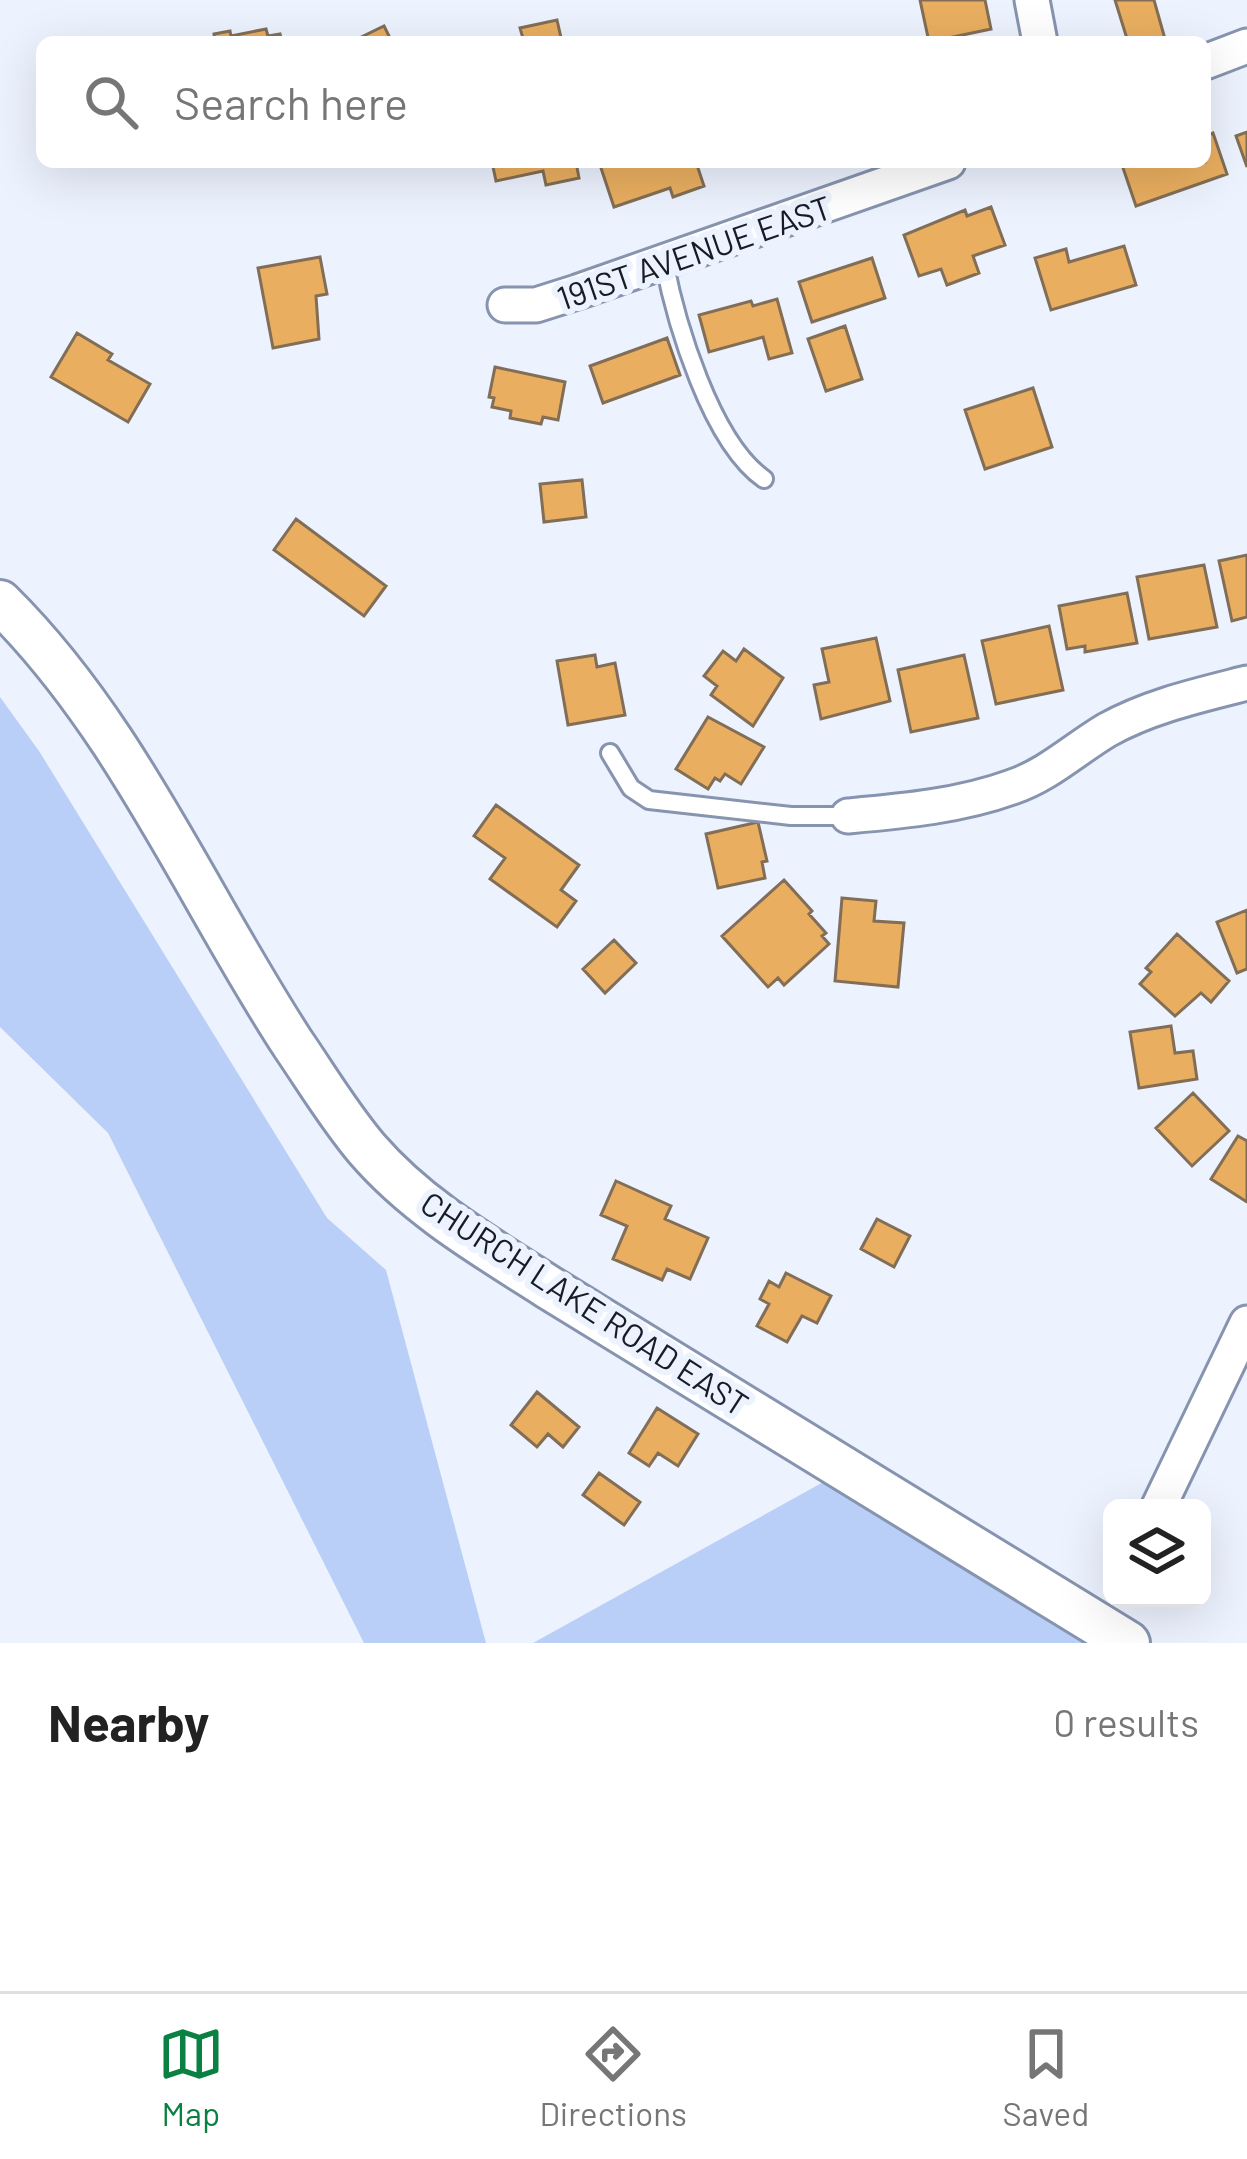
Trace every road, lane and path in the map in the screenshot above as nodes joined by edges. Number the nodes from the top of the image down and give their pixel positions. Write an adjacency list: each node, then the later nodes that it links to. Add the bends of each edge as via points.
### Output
1 (1032, 0): 2 (street)
2 (1039, 36)
3 (1247, 46): 4 (street)
4 (1211, 60)
5 (933, 168): 6 (street, 191ST AVENUE EAST)
6 (664, 261): 7 (street, 191ST AVENUE EAST, via 536,305); 8 (lane, via 699,376 741,458)
7 (505, 305)
8 (764, 479)
9 (0, 602): 15 (street, CHURCH LAKE ROAD EAST, via 143,790 249,976 338,1111 394,1178 548,1287)
10 (1247, 683): 12 (street, via 1108,729 1010,788)
11 (610, 753): 12 (lane, via 631,788 649,800)
12 (848, 816)
13 (1247, 1323): 14 (street)
14 (1162, 1499)
15 (1116, 1623)

